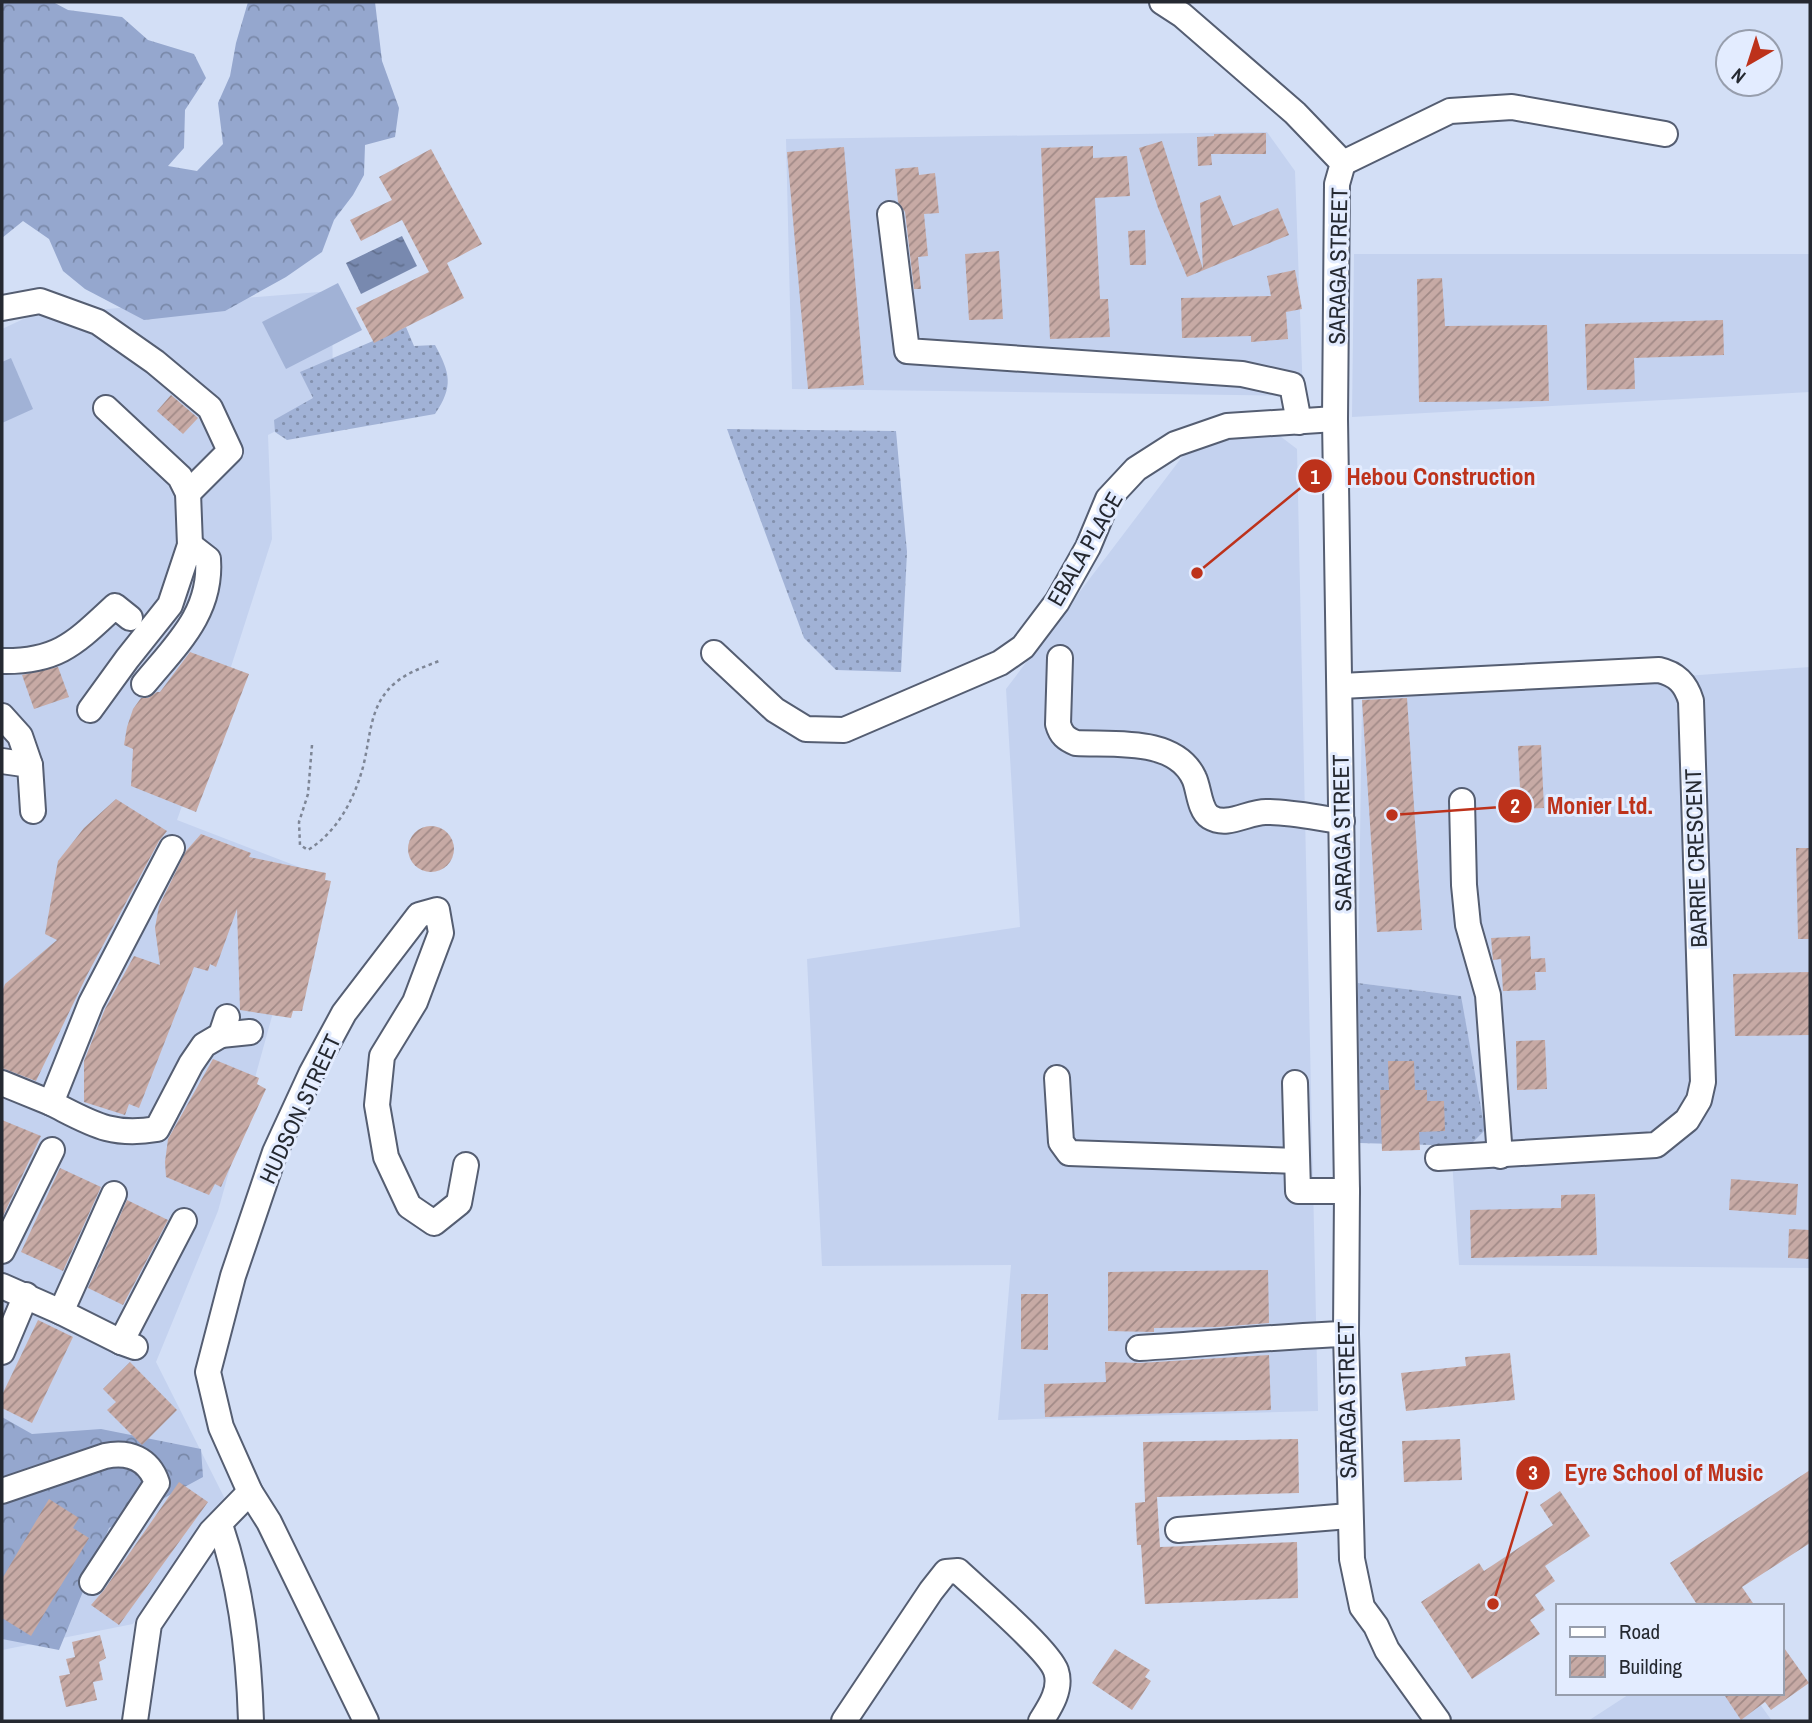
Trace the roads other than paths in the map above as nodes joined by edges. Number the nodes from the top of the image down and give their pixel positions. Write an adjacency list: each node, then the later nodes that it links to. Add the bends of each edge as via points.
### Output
1 (1162, 2): 3 (street, SARAGA STREET, via 1295,113)
2 (1665, 134): 3 (street, via 1511,107 1450,111)
3 (1343, 163): 7 (street, SARAGA STREET, via 1337,184)
4 (890, 214): 8 (street, via 907,351 1242,374 1292,385)
5 (2, 308): 9 (street, via 40,301 99,322 210,408 230,451)
6 (106, 408): 9 (street, via 180,477)
7 (1335, 419): 8 (street, EBALA PLACE); 16 (street, SARAGA STREET)
8 (1299, 422): 12 (street, EBALA PLACE, via 1227,426 1175,444 1136,469 1108,499 1057,602 1023,647 1000,663 844,730 806,729 775,710)
9 (188, 493): 10 (street)
10 (190, 545): 15 (street, via 208,559 201,609); 17 (street, via 170,605)
11 (130, 618): 14 (street, via 115,606 62,651 27,662)
12 (714, 653)
13 (1060, 658): 23 (street, via 1058,724 1070,741 1133,745 1172,755 1190,771 1205,812 1216,820 1269,812)
14 (2, 661)
15 (144, 684)
16 (1340, 686): 23 (street, SARAGA STREET); 31 (street, BARRIE CRESCENT, via 1659,670 1681,680 1688,691 1702,1068 1699,1100 1687,1121 1656,1145)
17 (90, 710)
18 (2, 716): 20 (street, via 20,736)
19 (2, 761): 20 (street)
20 (30, 765): 22 (street)
21 (1461, 801): 31 (street, via 1468,925 1488,995)
22 (33, 811)
23 (1342, 821): 35 (street, SARAGA STREET)
24 (172, 848): 29 (street, via 91,1003)
25 (250, 1032): 29 (street, via 224,1026 204,1045 157,1129 132,1133 99,1126)
26 (1057, 1078): 33 (street, via 1061,1142 1069,1153)
27 (2, 1083): 29 (street)
28 (1295, 1083): 33 (street)
29 (51, 1103)
30 (52, 1150): 38 (street)
31 (1500, 1156): 32 (street, BARRIE CRESCENT)
32 (1438, 1158)
33 (1297, 1161): 35 (street, via 1298,1191)
34 (466, 1166): 46 (street, HUDSON STREET, via 459,1203 434,1223 409,1206 386,1157 377,1105 382,1056 415,1002 441,933 437,909 419,915 344,1013 275,1152 233,1276 208,1373 220,1427)
35 (1347, 1191): 42 (street, SARAGA STREET)
36 (114, 1194): 41 (street)
37 (184, 1221): 41 (street, via 128,1345)
38 (2, 1251)
39 (2, 1286): 40 (street)
40 (26, 1296): 41 (street); 44 (street)
41 (61, 1312)
42 (1346, 1334): 43 (street); 47 (street, SARAGA STREET)
43 (1139, 1348)
44 (2, 1352)
45 (2, 1491): 50 (street, via 105,1456 145,1461 153,1469 157,1483)
46 (250, 1492): 48 (street); 53 (street, HUDSON STREET)
47 (1349, 1516): 49 (street); 56 (street, SARAGA STREET, via 1362,1607)
48 (219, 1525): 51 (street, via 149,1624); 52 (street, via 233,1562 249,1667)
49 (1178, 1530)
50 (92, 1582)
51 (135, 1721)
52 (251, 1721)
53 (366, 1721)
54 (844, 1721): 55 (street, via 931,1591 946,1572 958,1571 1042,1651 1056,1671 1052,1704)
55 (1041, 1721)
56 (1438, 1721)

